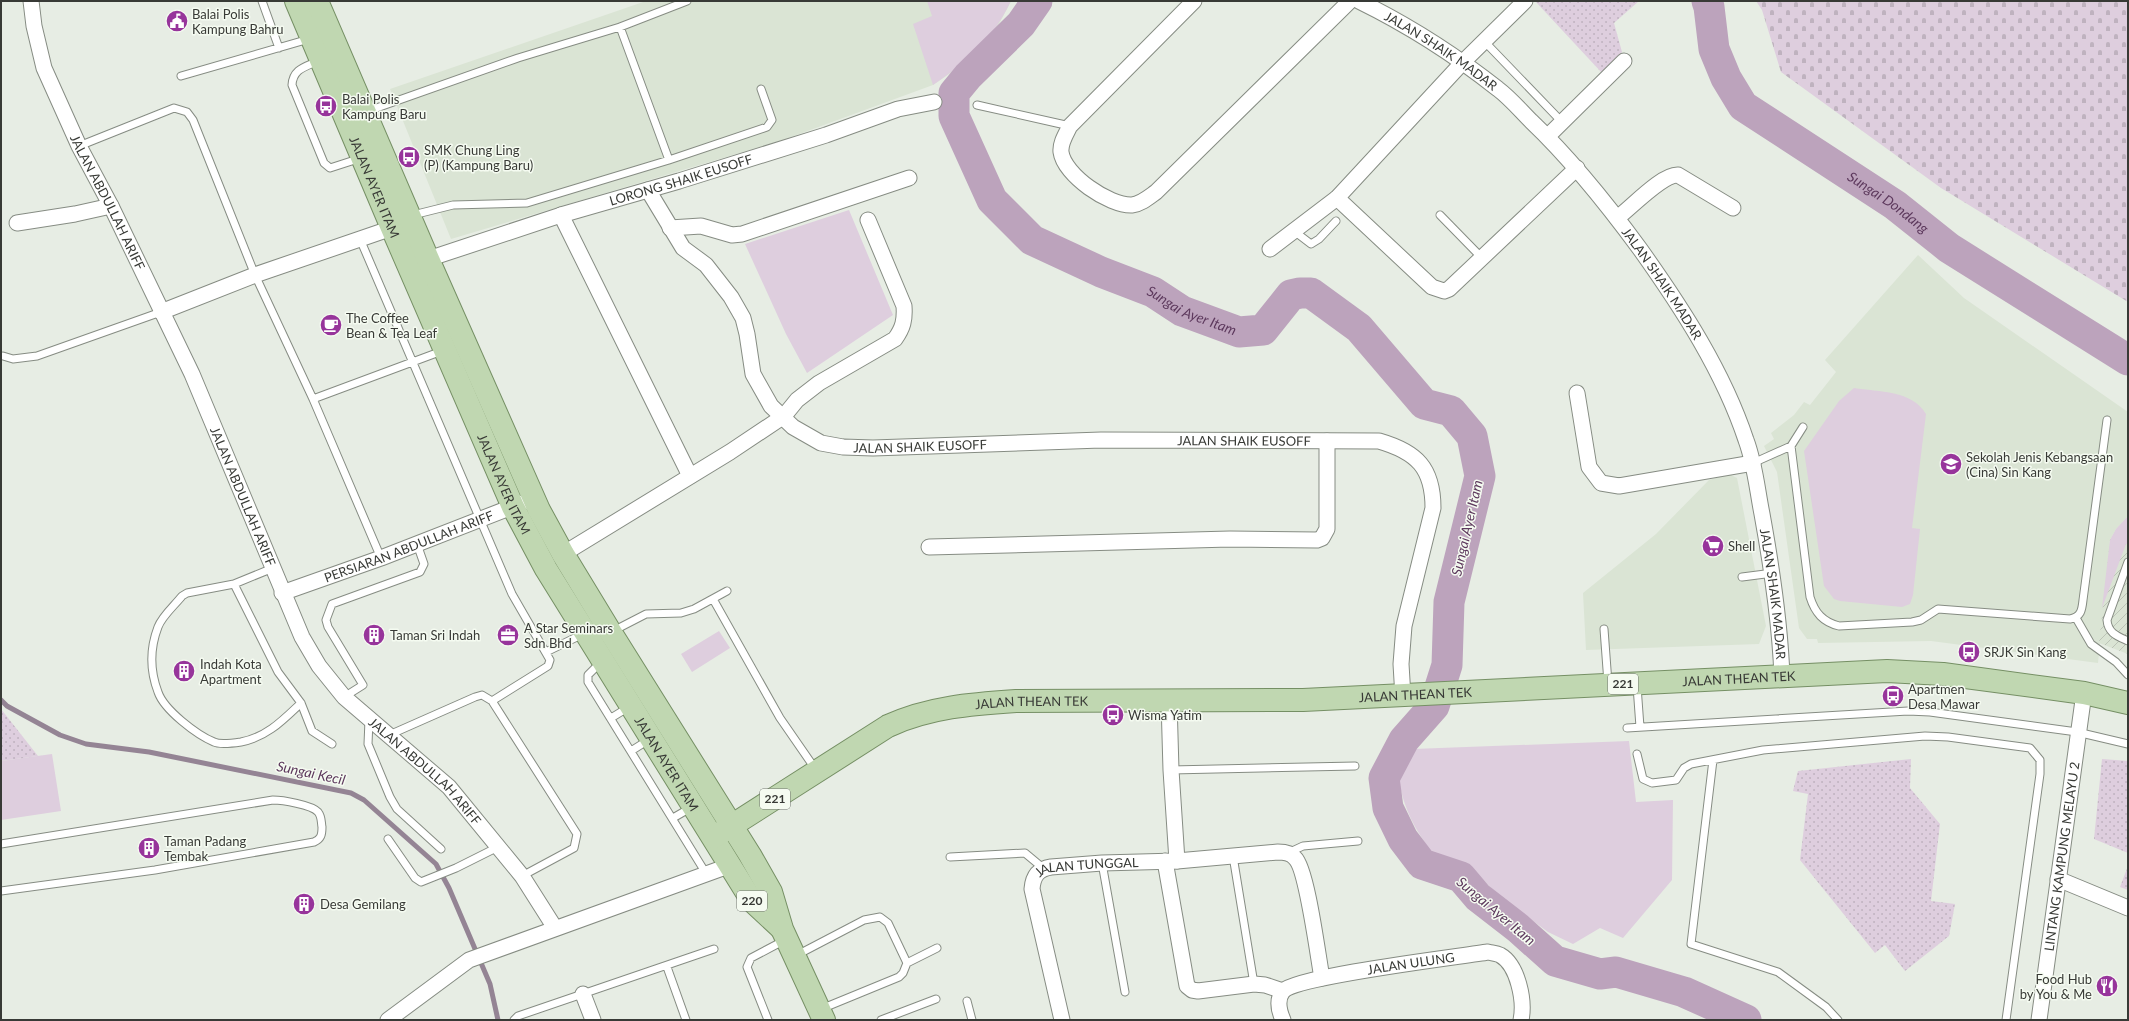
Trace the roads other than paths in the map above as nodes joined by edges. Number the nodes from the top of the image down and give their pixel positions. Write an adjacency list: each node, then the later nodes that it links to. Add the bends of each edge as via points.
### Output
1 (31, 1): 24 (street, JALAN ABDULLAH ARIFF, via 44,68)
2 (262, 1): 12 (lane)
3 (296, 1): 10 (main road, JALAN AYER ITAM)
4 (316, 1): 20 (main road, JALAN AYER ITAM)
5 (687, 1): 9 (lane)
6 (1194, 1): 22 (street)
7 (1358, 1): 15 (street, JALAN SHAIK MADAR, via 1400,23); 22 (street, via 1156,192 1141,202 1132,205 1110,200 1085,185 1066,165 1062,158 1062,145)
8 (1525, 1): 11 (street)
9 (620, 27): 20 (lane, via 518,58); 26 (lane)
10 (312, 38): 12 (lane); 13 (main road, JALAN AYER ITAM)
11 (1484, 41): 15 (street); 21 (lane)
12 (279, 48): 16 (lane)
13 (320, 60): 25 (main road, JALAN AYER ITAM); 25 (lane, via 297,71 292,76 292,85 324,163 330,168 337,167)
14 (1624, 61): 21 (street)
15 (1463, 62): 23 (street, JALAN SHAIK MADAR, via 1500,90); 30 (street)
16 (181, 76)
17 (761, 89): 26 (lane, via 772,120 770,125)
18 (934, 102): 29 (street, LORONG SHAIK EUSOFF, via 898,109 826,135)
19 (977, 105): 22 (lane)
20 (364, 113): 35 (main road, JALAN AYER ITAM)
21 (1562, 122): 23 (street)
22 (1070, 126)
23 (1548, 136): 27 (street, JALAN SHAIK MADAR)
24 (79, 146): 31 (street, JALAN ABDULLAH ARIFF); 47 (lane, via 174,108 187,112 193,120)
25 (363, 157): 40 (main road, JALAN AYER ITAM)
26 (669, 160): 35 (lane, via 527,203 453,205)
27 (1577, 168): 36 (street, JALAN SHAIK MADAR); 45 (street)
28 (909, 178): 41 (street, via 742,234 732,235 701,226)
29 (648, 190): 33 (street, LORONG SHAIK EUSOFF); 41 (street, JALAN SHAIK EUSOFF)
30 (1337, 198): 42 (street); 45 (street, via 1438,290 1449,289)
31 (111, 206): 39 (street); 48 (street, JALAN ABDULLAH ARIFF)
32 (1733, 208): 36 (street, via 1678,175 1672,175)
33 (561, 215): 46 (street, LORONG SHAIK EUSOFF); 60 (street)
34 (1440, 215): 45 (lane)
35 (411, 216): 46 (main road, JALAN AYER ITAM)
36 (1617, 218): 59 (street, JALAN SHAIK MADAR, via 1677,301 1704,348 1732,404)
37 (868, 220): 54 (street, via 904,306 903,329 895,340 819,383 797,400)
38 (1336, 221): 42 (lane, via 1311,244)
39 (17, 223)
40 (392, 228): 43 (street); 49 (main road, JALAN AYER ITAM)
41 (670, 228): 54 (street, JALAN SHAIK EUSOFF, via 683,248 706,265 731,297 743,318 753,374 771,406)
42 (1293, 230): 44 (street)
43 (360, 239): 47 (street); 51 (lane)
44 (1270, 249)
45 (1482, 258)
46 (428, 259): 61 (main road, JALAN AYER ITAM)
47 (255, 275): 48 (street); 53 (lane)
48 (161, 312): 50 (lane, via 37,356 13,359); 69 (street, JALAN ABDULLAH ARIFF, via 192,374)
49 (446, 349): 51 (lane); 62 (main road, JALAN AYER ITAM)
50 (3, 356)
51 (414, 361): 53 (lane); 63 (lane)
52 (1577, 393): 59 (street, via 1589,467 1601,483 1619,486)
53 (313, 399): 67 (lane)
54 (784, 416): 57 (street, JALAN SHAIK EUSOFF, via 793,427 821,443 843,447 1101,440); 60 (street)
55 (2106, 420): 76 (lane, via 2084,600 2080,614)
56 (1804, 427): 58 (lane)
57 (1327, 441): 65 (street, via 1327,529 1322,538); 88 (street, JALAN SHAIK EUSOFF, via 1379,442 1398,447 1412,454 1430,478 1433,508 1404,626 1401,664)
58 (1791, 446): 59 (lane); 76 (lane, via 1810,597 1813,608 1829,623 1839,626 1912,622 1922,620 1938,609)
59 (1753, 463): 70 (street, JALAN SHAIK MADAR)
60 (690, 476): 66 (street)
61 (533, 497): 62 (street, PERSIARAN ABDULLAH ARIFF); 66 (main road, JALAN AYER ITAM)
62 (513, 507): 63 (street, PERSIARAN ABDULLAH ARIFF); 78 (main road, JALAN AYER ITAM, via 546,569)
63 (478, 518): 64 (street, PERSIARAN ABDULLAH ARIFF); 81 (lane, via 512,594)
64 (417, 544): 67 (street, PERSIARAN ABDULLAH ARIFF); 89 (lane, via 424,564 420,572 332,604 326,620 328,627 363,685)
65 (929, 547)
66 (563, 554): 79 (main road, JALAN AYER ITAM)
67 (381, 558): 74 (street, PERSIARAN ABDULLAH ARIFF)
68 (2128, 562): 80 (lane, via 2107,620 2111,632)
69 (273, 568): 72 (lane); 74 (street, JALAN ABDULLAH ARIFF)
70 (1773, 573): 71 (lane); 84 (street, JALAN SHAIK MADAR)
71 (1742, 577)
72 (234, 584): 92 (lane, via 278,672); 92 (lane, via 187,593 158,625 153,641 152,670 158,694 193,731 215,743 240,742 262,736)
73 (727, 591): 75 (lane)
74 (282, 593): 89 (street, JALAN ABDULLAH ARIFF, via 302,637 319,666)
75 (713, 599): 79 (lane, via 681,613 641,616); 109 (lane, via 780,718)
76 (2076, 618): 83 (lane, via 2091,644 2116,662)
77 (1604, 629): 86 (lane)
78 (586, 633): 81 (lane); 82 (main road, JALAN AYER ITAM)
79 (611, 633): 112 (main road, JALAN AYER ITAM)
80 (2128, 641)
81 (546, 652): 90 (lane, via 550,660 548,666)
82 (603, 660): 94 (main road, JALAN AYER ITAM); 95 (lane, via 587,679)
83 (2128, 676)
84 (1782, 677): 85 (main road, JALAN THEAN TEK / 221); 87 (main road, JALAN THEAN TEK / 221, via 1917,671)
85 (1637, 684): 86 (main road, JALAN THEAN TEK / 221); 98 (lane)
86 (1608, 685): 88 (main road, JALAN THEAN TEK / 221)
87 (2084, 693): 93 (main road, JALAN THEAN TEK / 221); 99 (street, LINTANG KAMPUNG MELAYU 2)
88 (1409, 696): 91 (main road, JALAN THEAN TEK / 221)
89 (344, 698): 96 (street, JALAN ABDULLAH ARIFF)
90 (492, 701): 100 (lane, via 482,695 475,697); 127 (lane, via 577,834 574,848)
91 (1169, 701): 108 (street); 109 (main road, JALAN THEAN TEK / 221, via 1016,702 972,704 933,710 904,718 888,726)
92 (301, 703): 102 (lane, via 312,731)
93 (2128, 703)
94 (632, 706): 95 (lane); 101 (main road, JALAN AYER ITAM)
95 (610, 718): 104 (lane)
96 (369, 720): 100 (street, JALAN ABDULLAH ARIFF); 118 (lane, via 368,744 390,797 397,809)
97 (1627, 728): 98 (lane)
98 (1640, 728): 99 (lane, via 1908,711)
99 (2077, 732): 103 (lane); 128 (street, LINTANG KAMPUNG MELAYU 2)
100 (387, 736): 117 (street, JALAN ABDULLAH ARIFF, via 449,787)
101 (652, 738): 104 (lane); 110 (main road, JALAN AYER ITAM)
102 (332, 744)
103 (2128, 744)
104 (631, 751): 111 (lane)
105 (1637, 754): 106 (lane, via 1642,779 1652,783 1676,780 1687,765)
106 (1713, 760): 155 (lane, via 1691,944 1778,972 1826,1007); 156 (lane, via 1763,750 1925,736 2022,746 2036,753 2040,760 2040,774)
107 (1356, 766): 108 (lane)
108 (1171, 770): 122 (street)
109 (817, 771): 112 (main road, JALAN THEAN TEK / 221)
110 (694, 806): 111 (lane); 113 (main road, JALAN AYER ITAM)
111 (673, 818): 126 (lane)
112 (732, 826): 113 (main road, 221); 132 (main road, JALAN AYER ITAM / 220, via 771,892)
113 (714, 837): 124 (main road, JALAN AYER ITAM / 220)
114 (388, 839): 117 (lane, via 417,881 424,882)
115 (1358, 841): 119 (lane, JALAN TUNGGAL, via 1303,846)
116 (1, 844): 129 (lane, via 273,800 315,809 321,818 322,834 314,842 155,870)
117 (498, 847): 127 (street, JALAN ABDULLAH ARIFF)
118 (441, 849)
119 (1288, 853): 120 (street, JALAN TUNGGAL); 137 (street, via 1296,858 1304,879)
120 (1233, 856): 122 (street, JALAN TUNGGAL); 138 (lane)
121 (950, 857): 125 (lane, via 1025,853)
122 (1171, 861): 123 (street, JALAN TUNGGAL); 138 (street, via 1187,986 1198,991)
123 (1102, 863): 125 (street, JALAN TUNGGAL); 140 (lane)
124 (731, 865): 126 (street); 132 (main road, JALAN AYER ITAM / 220, via 752,901)
125 (1043, 868): 152 (street, JALAN TUNGGAL, via 1033,880 1033,898)
126 (707, 875): 131 (street)
127 (522, 876): 131 (street, JALAN ABDULLAH ARIFF)
128 (2058, 879): 130 (street); 157 (street, LINTANG KAMPUNG MELAYU 2)
129 (1, 891)
130 (2128, 908)
131 (555, 928): 145 (street, via 469,960)
132 (788, 942): 135 (lane, via 880,917 888,923); 144 (main road, JALAN AYER ITAM / 220); 149 (lane, via 755,955 748,962 748,972)
133 (938, 948): 135 (lane)
134 (714, 949): 136 (lane)
135 (907, 963): 144 (lane, via 899,977)
136 (667, 967): 141 (lane); 148 (lane)
137 (1322, 978): 139 (street, JALAN ULUNG, via 1291,986); 154 (street, JALAN ULUNG, via 1488,952 1499,954 1509,962 1515,973 1522,1003)
138 (1254, 984): 139 (street)
139 (1283, 991): 153 (street, via 1278,1008)
140 (1124, 992)
141 (583, 994): 146 (lane, via 518,1016); 147 (street)
142 (936, 998): 150 (lane)
143 (967, 1001): 151 (lane)
144 (822, 1015)
145 (388, 1020)
146 (514, 1020)
147 (593, 1020)
148 (686, 1020)
149 (768, 1020)
150 (881, 1020)
151 (972, 1020)
152 (1062, 1020)
153 (1283, 1020)
154 (1521, 1020)
155 (1838, 1020)
156 (2006, 1020)
157 (2039, 1020)

